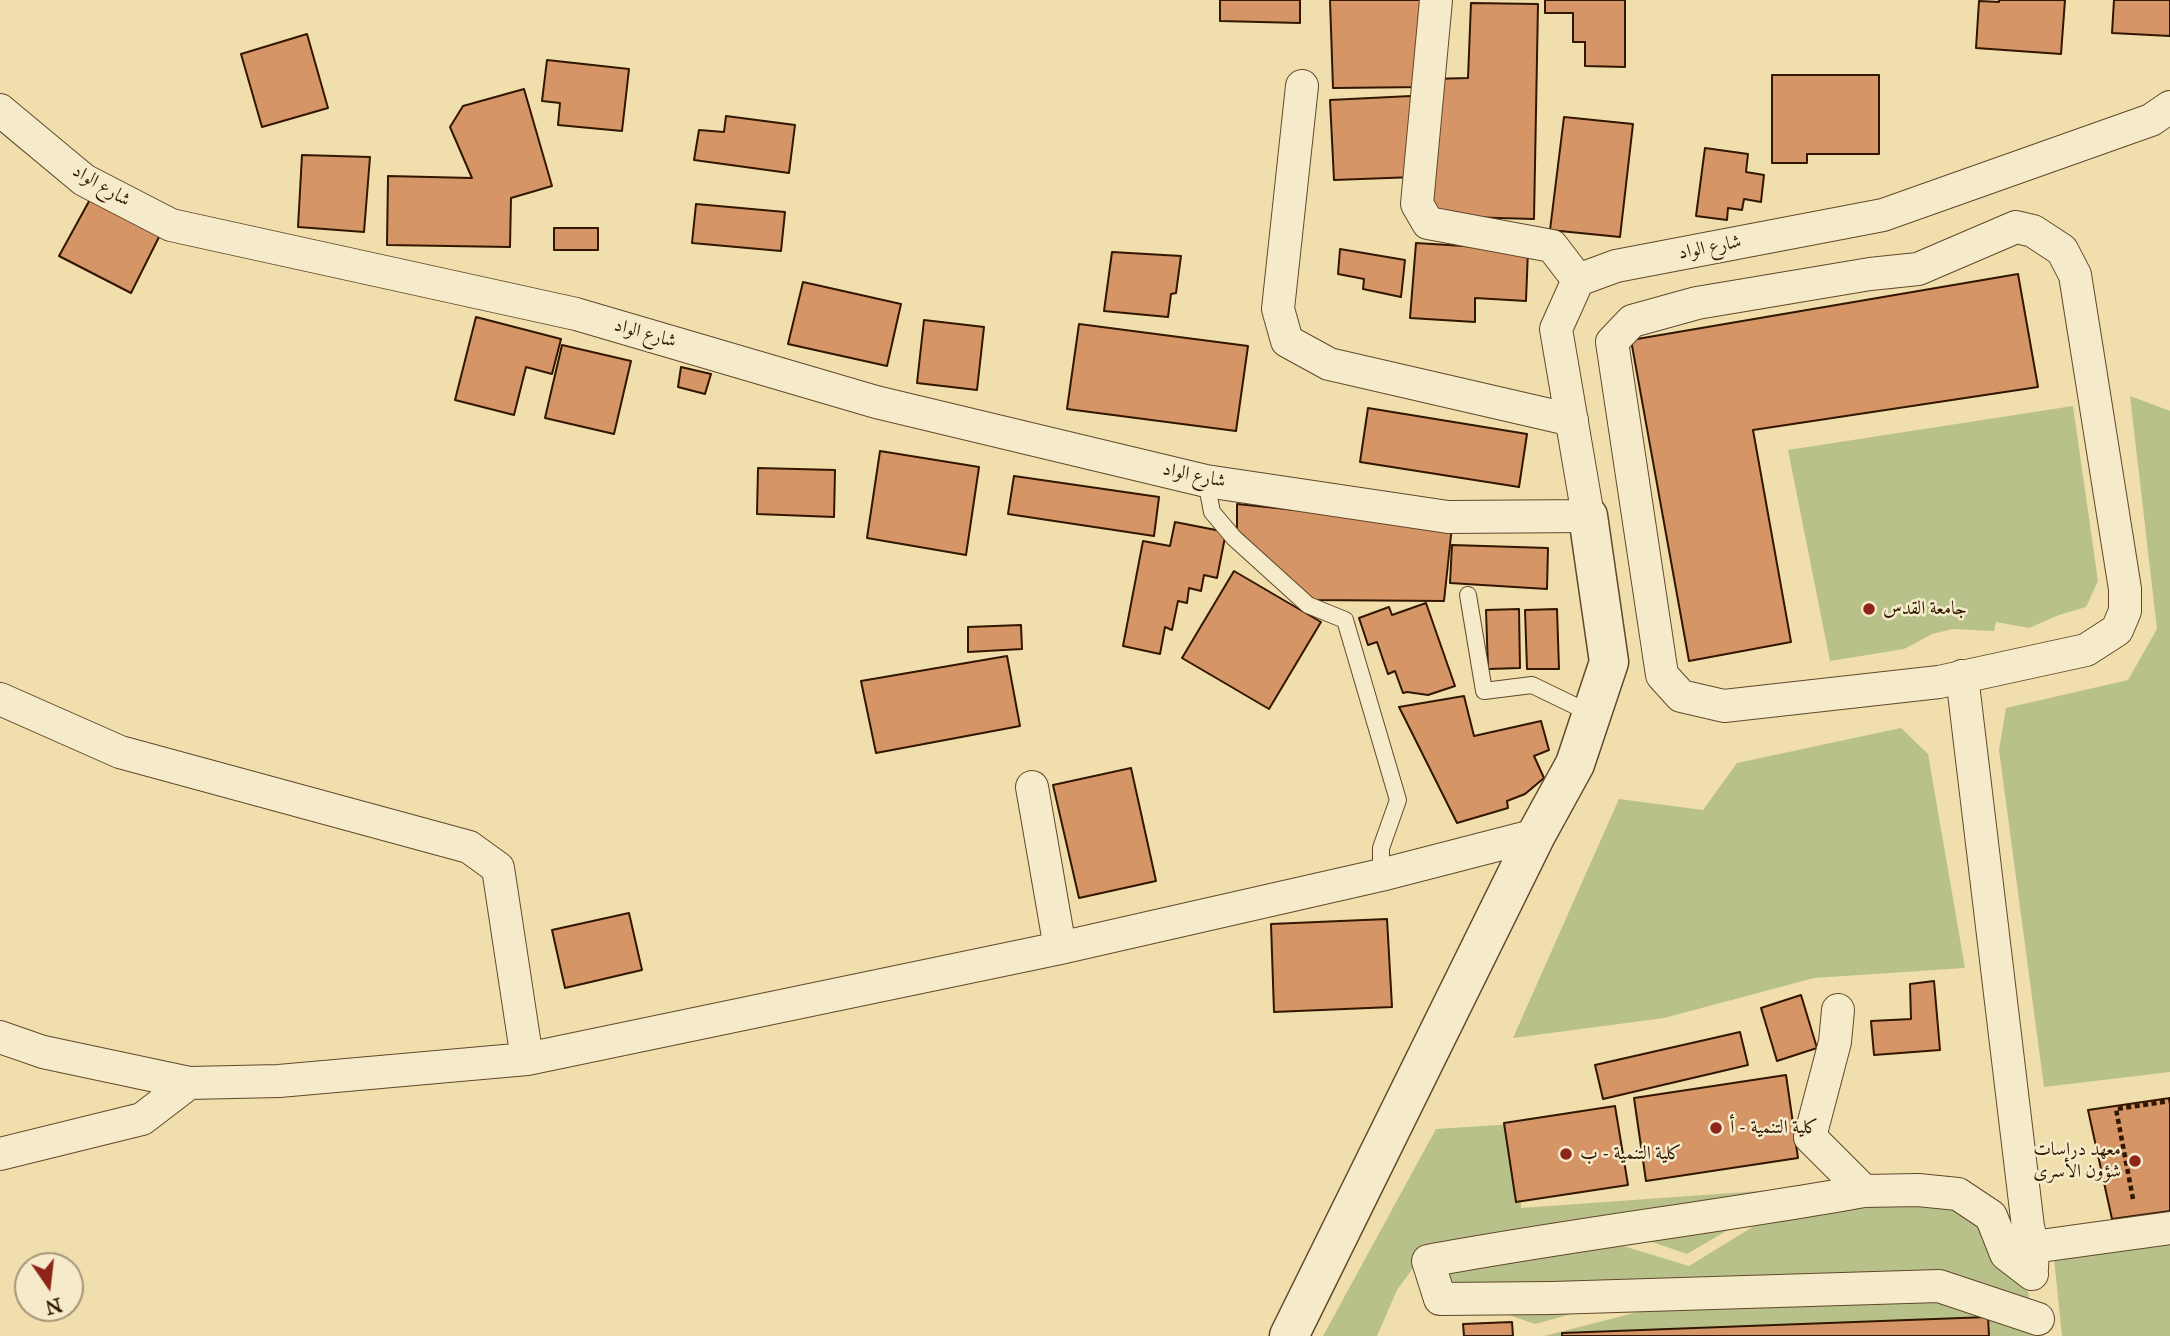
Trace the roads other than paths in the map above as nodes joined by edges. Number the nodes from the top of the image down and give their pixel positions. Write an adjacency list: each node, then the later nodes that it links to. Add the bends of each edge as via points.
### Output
1 (1436, 0): 5 (street, via 1417,204 1428,223 1552,246)
2 (1302, 86): 6 (street, via 1278,309 1287,341 1329,364)
3 (2170, 107): 5 (street, شارع الواد, via 2151,120 1883,215 1616,266)
4 (0, 110): 7 (street, شارع الواد, via 83,180 171,225 576,314 876,402)
5 (1578, 281): 6 (street, via 1556,329)
6 (1572, 420): 8 (street)
7 (1206, 481): 8 (street, شارع الواد, via 1448,517); 15 (lane, via 1212,512 1234,538 1308,606 1345,620 1398,800 1381,848)
8 (1588, 516): 12 (street, via 1609,662)
9 (1468, 595): 12 (lane, via 1484,691 1532,685)
10 (1962, 676): 10 (street, via 2086,650 2117,630 2125,611 2126,589 2075,275 2062,250 2033,231 2016,227 1918,269 1697,303 1633,320 1612,342 1615,371 1662,675 1681,696 1724,706); 24 (street)
11 (0, 699): 19 (street, via 120,752 468,847 498,868)
12 (1592, 714): 14 (street, via 1575,764)
13 (1032, 788): 16 (street)
14 (1535, 835): 15 (street); 26 (street)
15 (1381, 875): 16 (street)
16 (1060, 948): 19 (street)
17 (1838, 1010): 22 (street, via 1835,1042 1810,1137)
18 (0, 1037): 20 (street, via 43,1052)
19 (527, 1059): 20 (street)
20 (189, 1083): 21 (street, via 142,1119)
21 (0, 1154)
22 (1864, 1191): 24 (street, via 1958,1194 1991,1216 2006,1254); 25 (street, via 1427,1261 1440,1299 1939,1286)
23 (2155, 1230): 24 (street)
24 (2033, 1261): 25 (street)
25 (2039, 1327)
26 (1289, 1336)

